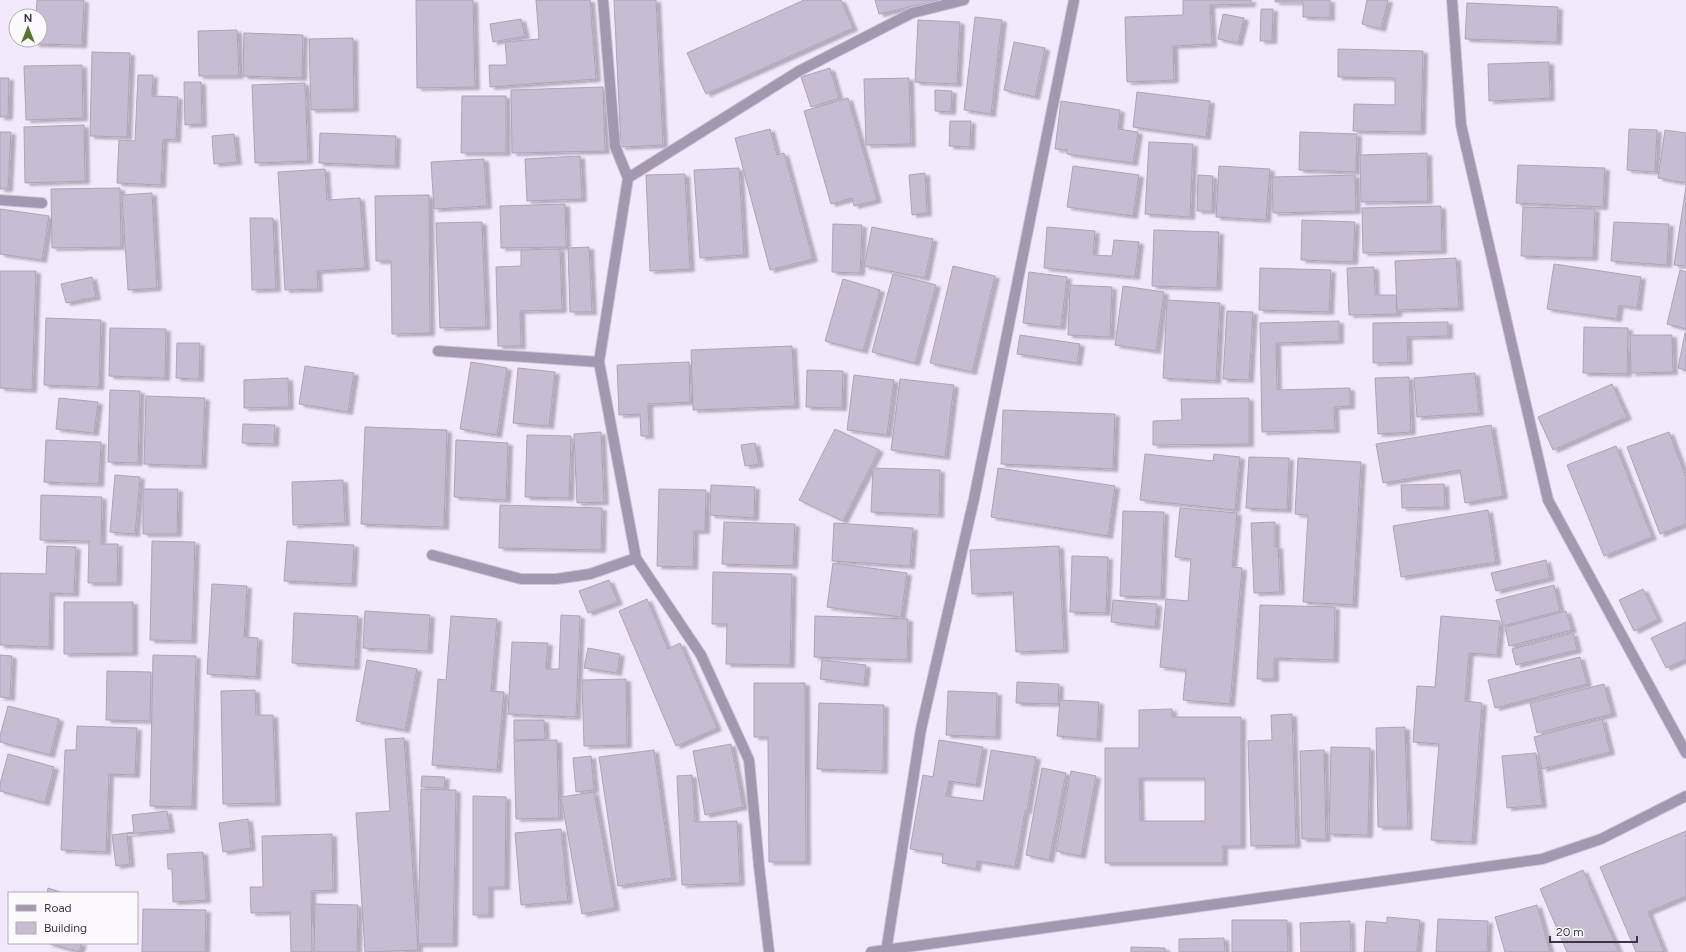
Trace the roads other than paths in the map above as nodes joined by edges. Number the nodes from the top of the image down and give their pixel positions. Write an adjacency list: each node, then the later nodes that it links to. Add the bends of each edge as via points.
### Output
1 (603, 0): 5 (street, via 615,146)
2 (964, 0): 5 (street, via 912,13 799,71)
3 (1074, 0): 14 (street, via 974,499 921,729)
4 (1452, 0): 12 (street, via 1461,125 1548,500)
5 (628, 178): 9 (street)
6 (0, 200): 7 (street)
7 (42, 203)
8 (438, 351): 9 (street)
9 (600, 362): 11 (street)
10 (432, 555): 11 (street, via 521,579 556,579 590,574)
11 (636, 558): 15 (street, via 700,655 749,760)
12 (1686, 753)
13 (1686, 796): 14 (street, via 1601,839 1542,859)
14 (886, 951): 16 (street)
15 (770, 952)
16 (872, 952)

